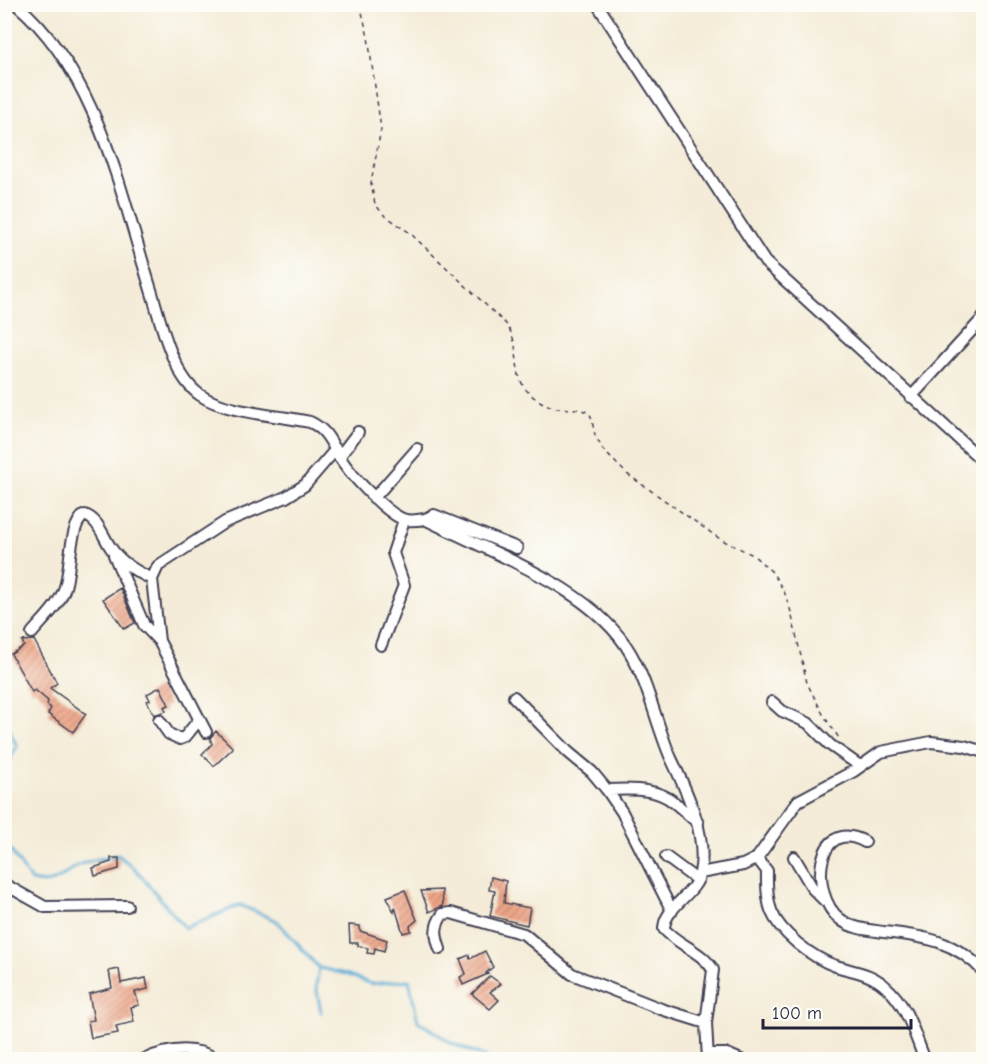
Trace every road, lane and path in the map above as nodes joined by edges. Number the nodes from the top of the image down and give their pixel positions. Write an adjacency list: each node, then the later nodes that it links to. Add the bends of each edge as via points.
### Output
1 (16, 4): 8 (street, via 38,24 92,111 159,315 188,384 212,402 310,422 328,434)
2 (360, 4): 24 (path, via 381,129 371,183 375,204 507,325 515,345 517,376 525,389 550,406 589,413 600,445 627,474 715,536 753,555 772,572 788,601 807,683)
3 (597, 4): 5 (street, via 765,262)
4 (984, 317): 5 (street)
5 (911, 397): 9 (street)
6 (358, 432): 8 (street)
7 (417, 449): 10 (street)
8 (338, 453): 10 (street); 15 (street, via 305,485 286,497 225,522 170,557 158,566)
9 (984, 462)
10 (374, 498): 12 (street)
11 (425, 519): 12 (street); 13 (street, via 434,515); 28 (street, via 561,588 593,608 614,629 633,656)
12 (404, 520): 18 (street, via 393,553 404,585)
13 (517, 548)
14 (111, 549): 15 (street, via 132,569); 16 (street, via 93,520 85,515 80,517 75,524 65,588); 17 (street, via 144,625)
15 (152, 579): 17 (street)
16 (32, 633)
17 (159, 641): 22 (street)
18 (381, 645)
19 (514, 697): 27 (street)
20 (772, 702): 26 (street, via 808,723)
21 (159, 720): 22 (street, via 169,734 180,739)
22 (198, 722): 23 (street)
23 (206, 732)
24 (842, 741)
25 (984, 752): 26 (street, via 931,742 896,748 873,756)
26 (860, 766): 32 (street, via 798,801)
27 (607, 790): 28 (street, via 658,794); 37 (street)
28 (698, 823): 33 (street)
29 (865, 842): 35 (street, via 842,837 826,850 821,875)
30 (666, 857): 33 (street)
31 (794, 857): 35 (street, via 813,889)
32 (757, 858): 33 (street); 45 (street, via 767,871 766,895 778,926 821,960 863,972 886,987 905,1009)
33 (699, 876): 37 (street)
34 (4, 884): 36 (street, via 45,906)
35 (827, 903): 39 (street, via 846,923 937,940 966,954)
36 (127, 906)
37 (672, 911): 40 (street, via 664,929 713,970)
38 (440, 949): 40 (street, via 435,935 443,914 504,927 524,934 572,974)
39 (984, 972)
40 (706, 1023): 41 (street)
41 (708, 1057): 44 (street, via 727,1054)
42 (143, 1059): 43 (street, via 188,1049)
43 (218, 1059)
44 (741, 1059)
45 (925, 1059)

